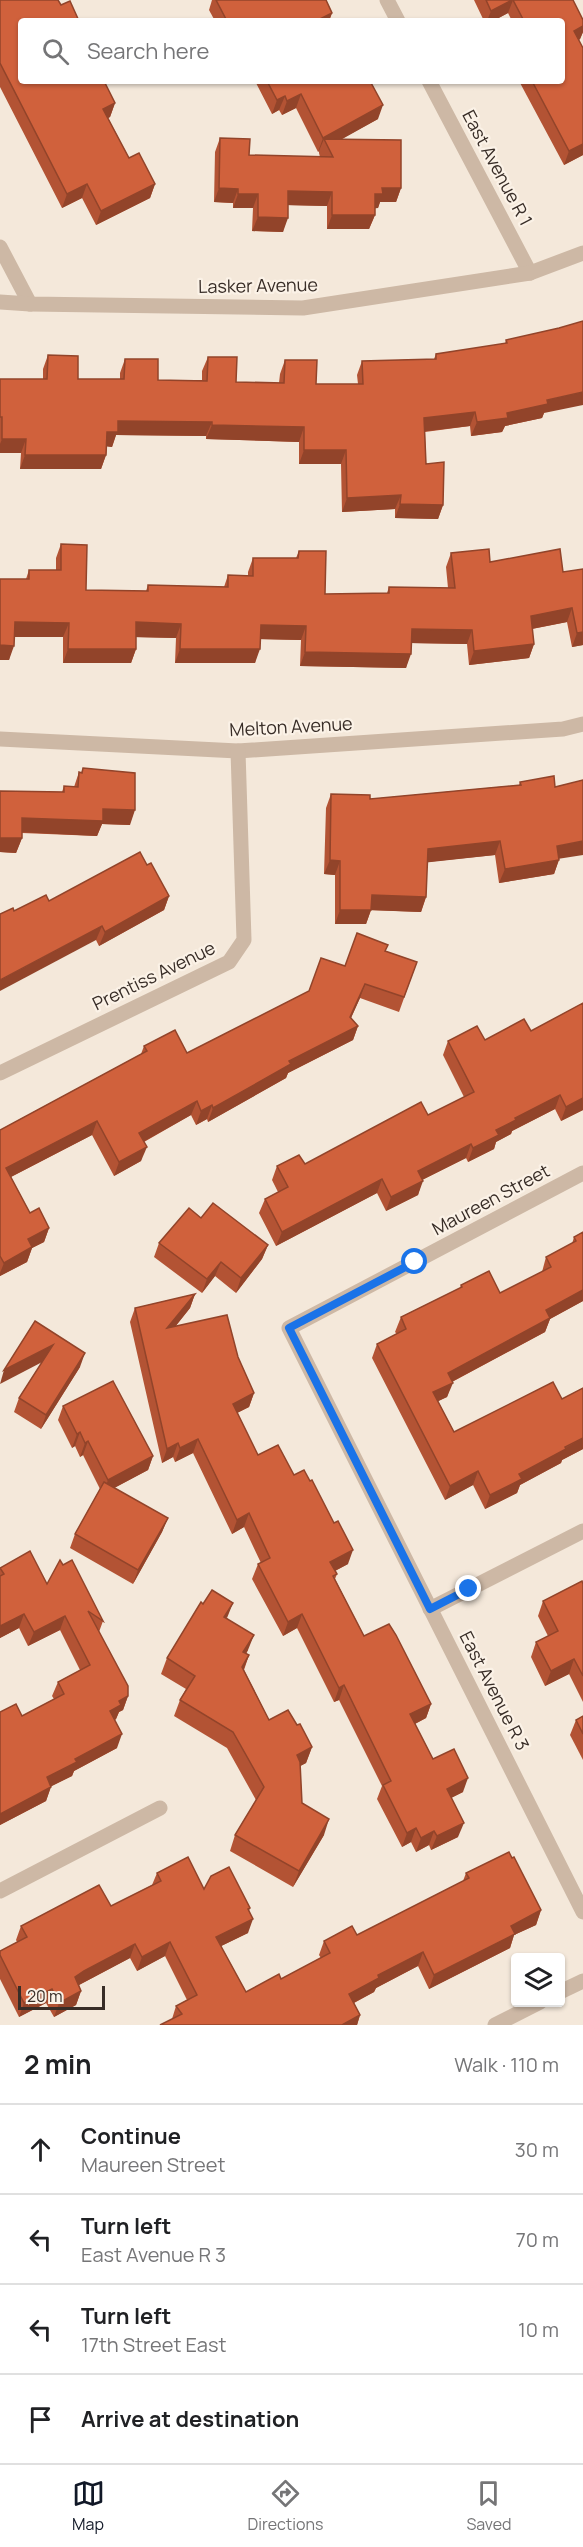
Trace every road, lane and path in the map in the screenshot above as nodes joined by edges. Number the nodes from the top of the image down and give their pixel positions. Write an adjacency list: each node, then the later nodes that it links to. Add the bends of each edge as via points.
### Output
1 (387, 0): 2 (street)
2 (396, 18)
3 (431, 84): 6 (street, East Avenue R 1)
4 (0, 247): 8 (street)
5 (583, 253): 6 (street, Lasker Avenue)
6 (530, 273): 8 (street, Lasker Avenue, via 303,308)
7 (0, 302): 8 (street, Lasker Avenue)
8 (30, 304)
9 (583, 724): 11 (street, Melton Avenue, via 563,729)
10 (0, 739): 11 (street, Melton Avenue)
11 (238, 751): 12 (street, Prentiss Avenue, via 243,940 229,962)
12 (0, 1073)
13 (583, 1173): 14 (street, Maureen Street)
14 (289, 1328): 16 (street, East Avenue R 3)
15 (583, 1531): 16 (street)
16 (430, 1609): 19 (street, East Avenue R 3)
17 (160, 1808): 18 (street)
18 (0, 1891)
19 (583, 1912)
20 (583, 1981): 21 (street)
21 (565, 1990)
22 (530, 2007): 23 (street)
23 (495, 2025)

